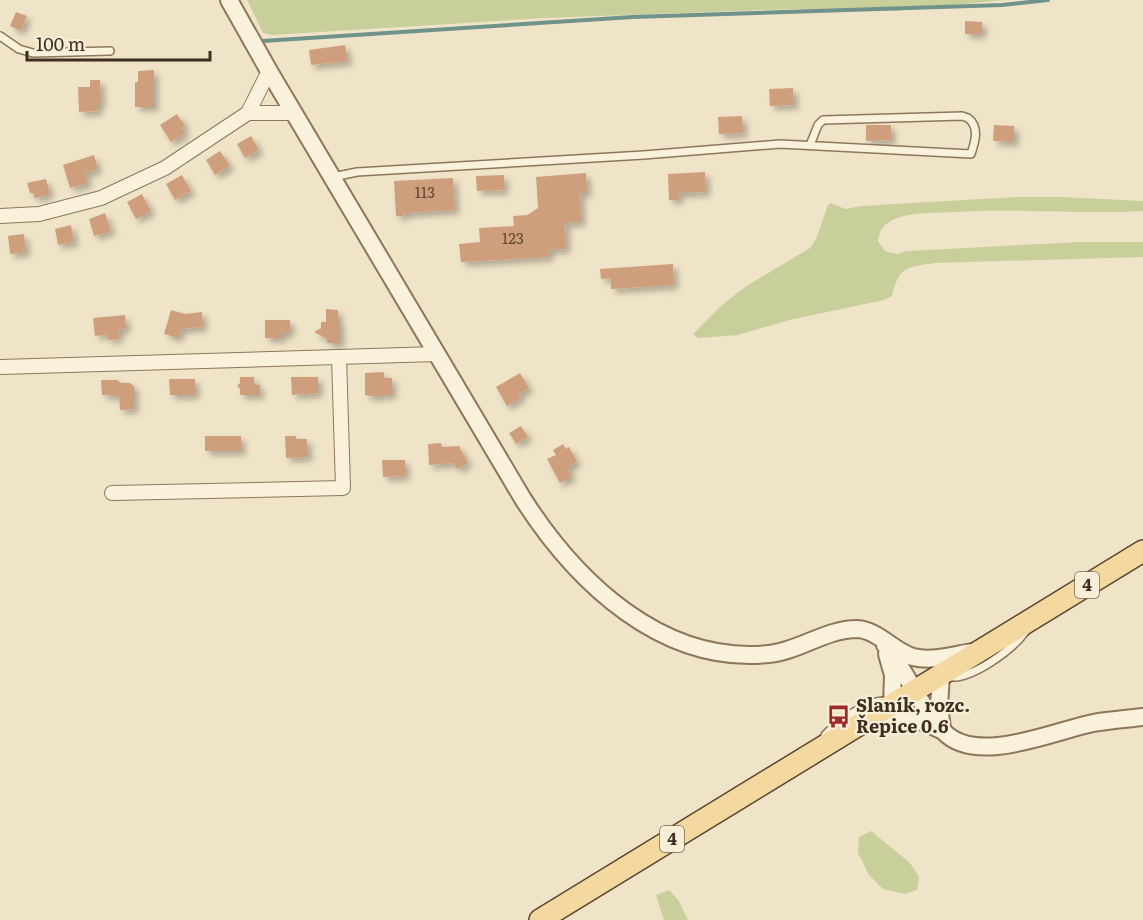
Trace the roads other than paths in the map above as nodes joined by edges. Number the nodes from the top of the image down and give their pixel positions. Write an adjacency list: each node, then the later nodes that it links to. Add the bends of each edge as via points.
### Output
1 (229, 0): 4 (street)
2 (0, 36): 3 (lane, via 33,53)
3 (110, 51)
4 (269, 71): 5 (street); 6 (street)
5 (248, 113): 6 (street); 9 (street, via 165,168 101,198 39,214)
6 (294, 113): 8 (street)
7 (810, 145): 7 (lane, via 971,154 976,139 973,121 962,116 823,120); 8 (lane, via 369,171)
8 (333, 177): 10 (street)
9 (0, 216)
10 (437, 354): 11 (street); 16 (street, via 539,525 583,577 638,621 694,646 747,655 772,654 844,631 863,630)
11 (339, 357): 12 (street); 13 (street, via 343,488)
12 (0, 366)
13 (112, 493)
14 (1143, 551): 15 (main road, 4)
15 (1032, 620): 17 (main road, 4); 18 (lane, via 1018,641 1002,654 964,676)
16 (879, 637): 17 (street, via 920,658); 19 (street); 20 (street, via 892,668)
17 (982, 650): 18 (main road, 4)
18 (941, 675): 19 (main road, 4); 23 (street, via 939,706)
19 (915, 690): 20 (main road, 4); 23 (street)
20 (892, 705): 22 (main road, 4); 24 (lane, via 877,701 837,724)
21 (1143, 717): 23 (street, via 1094,723 988,747 965,744)
22 (856, 727): 23 (street, via 911,718); 24 (main road, 4)
23 (944, 732)
24 (804, 758): 25 (main road, 4)
25 (540, 920)

